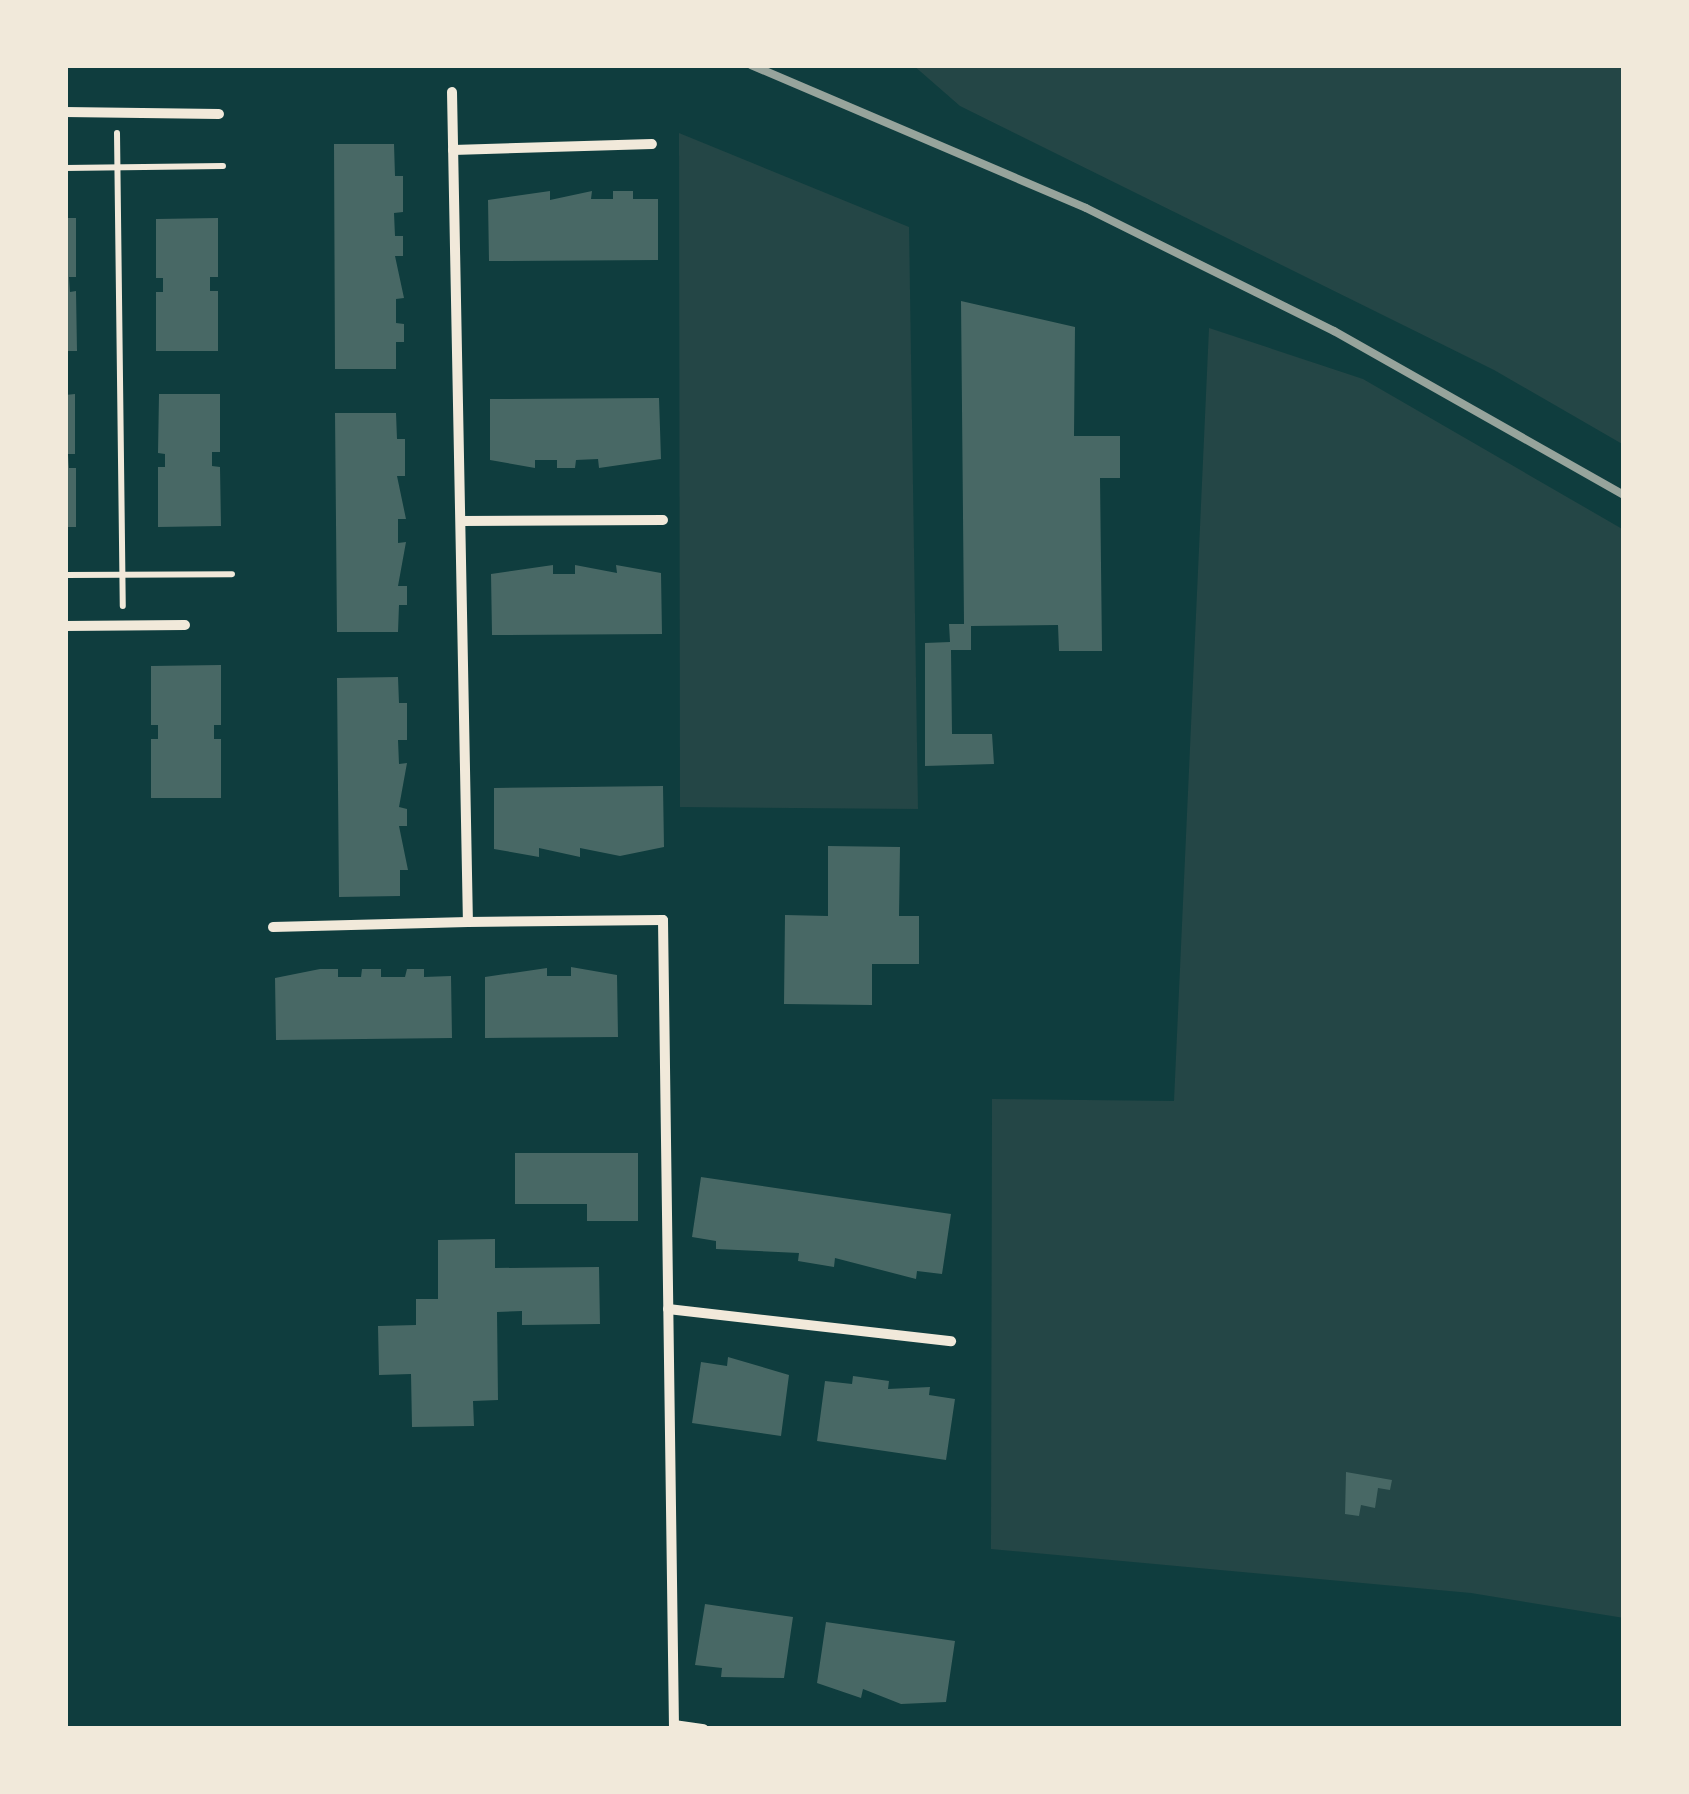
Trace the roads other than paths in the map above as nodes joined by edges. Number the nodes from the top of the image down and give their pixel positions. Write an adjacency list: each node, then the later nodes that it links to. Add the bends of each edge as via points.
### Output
1 (452, 92): 5 (street)
2 (65, 112): 3 (street)
3 (219, 114)
4 (652, 144): 5 (street)
5 (453, 150): 7 (street)
6 (663, 520): 7 (street)
7 (461, 521): 10 (street)
8 (185, 625): 9 (street)
9 (65, 626)
10 (468, 922): 11 (street); 12 (street, via 664,920)
11 (273, 927)
12 (668, 1309): 13 (street); 14 (street)
13 (951, 1340)
14 (674, 1727): 15 (street)
15 (704, 1729)

